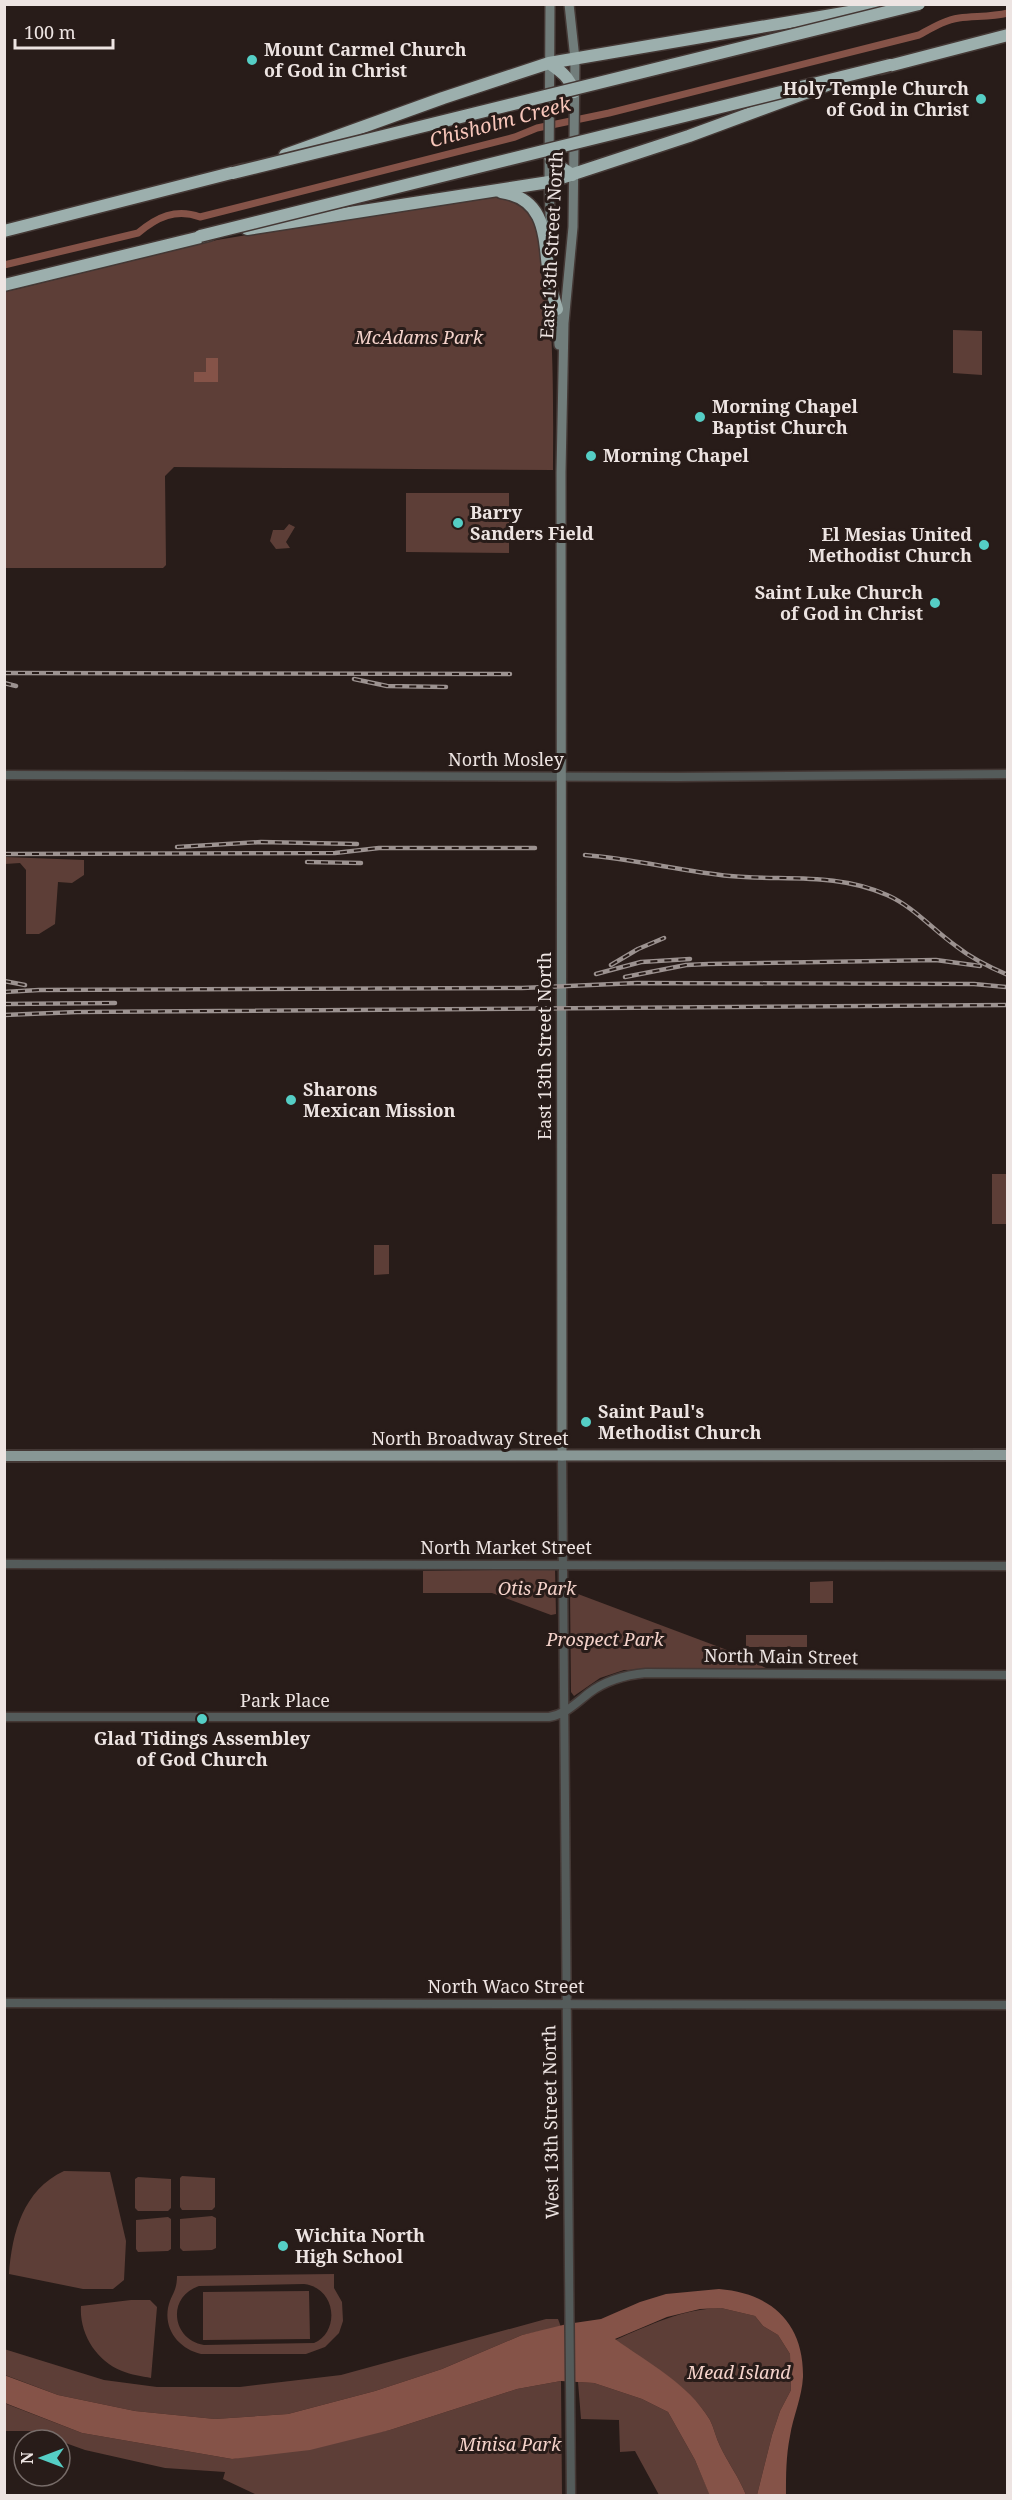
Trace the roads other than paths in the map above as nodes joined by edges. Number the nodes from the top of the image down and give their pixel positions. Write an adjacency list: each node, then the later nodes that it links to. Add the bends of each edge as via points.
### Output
1 (550, 4): 7 (main road, East 13th Street North)
2 (569, 4): 6 (main road, East 13th Street North)
3 (896, 4): 6 (highway)
4 (919, 4): 11 (highway, bridge)
5 (1008, 35): 8 (highway)
6 (575, 59): 7 (highway); 9 (main road, East 13th Street North)
7 (549, 63): 9 (highway, via 570,80); 10 (main road, East 13th Street North); 11 (highway, bridge)
8 (890, 65): 12 (highway, bridge); 16 (highway, bridge)
9 (574, 92): 12 (main road, East 13th Street North)
10 (549, 155): 12 (highway); 13 (main road, East 13th Street North)
11 (234, 173): 15 (highway)
12 (572, 176): 13 (highway); 19 (main road, East 13th Street North, via 573,227)
13 (549, 182): 14 (highway); 18 (main road, East 13th Street North)
14 (488, 190): 16 (highway, bridge); 18 (highway, via 517,195 537,213)
15 (4, 231)
16 (200, 236): 17 (highway)
17 (4, 285)
18 (557, 309): 19 (main road, East 13th Street North)
19 (562, 380): 22 (main road, East 13th Street North)
20 (1008, 774): 22 (street, North Mosley)
21 (4, 775): 22 (street, North Mosley)
22 (562, 776): 25 (main road, East 13th Street North)
23 (1008, 1455): 25 (main road, North Broadway Street)
24 (4, 1456): 25 (main road, North Broadway Street)
25 (562, 1456): 27 (street, East 13th Street North)
26 (4, 1564): 27 (street, North Market Street)
27 (564, 1565): 28 (street, North Market Street); 30 (street, East 13th Street North)
28 (1008, 1566)
29 (1008, 1675): 30 (street, North Main Street, via 646,1673 612,1679)
30 (565, 1713): 31 (street, Park Place, via 549,1717); 33 (street, West 13th Street North)
31 (4, 1716)
32 (4, 2003): 33 (street, North Waco Street)
33 (566, 2004): 34 (street, North Waco Street); 35 (street, West 13th Street North)
34 (1008, 2005)
35 (571, 2496)

